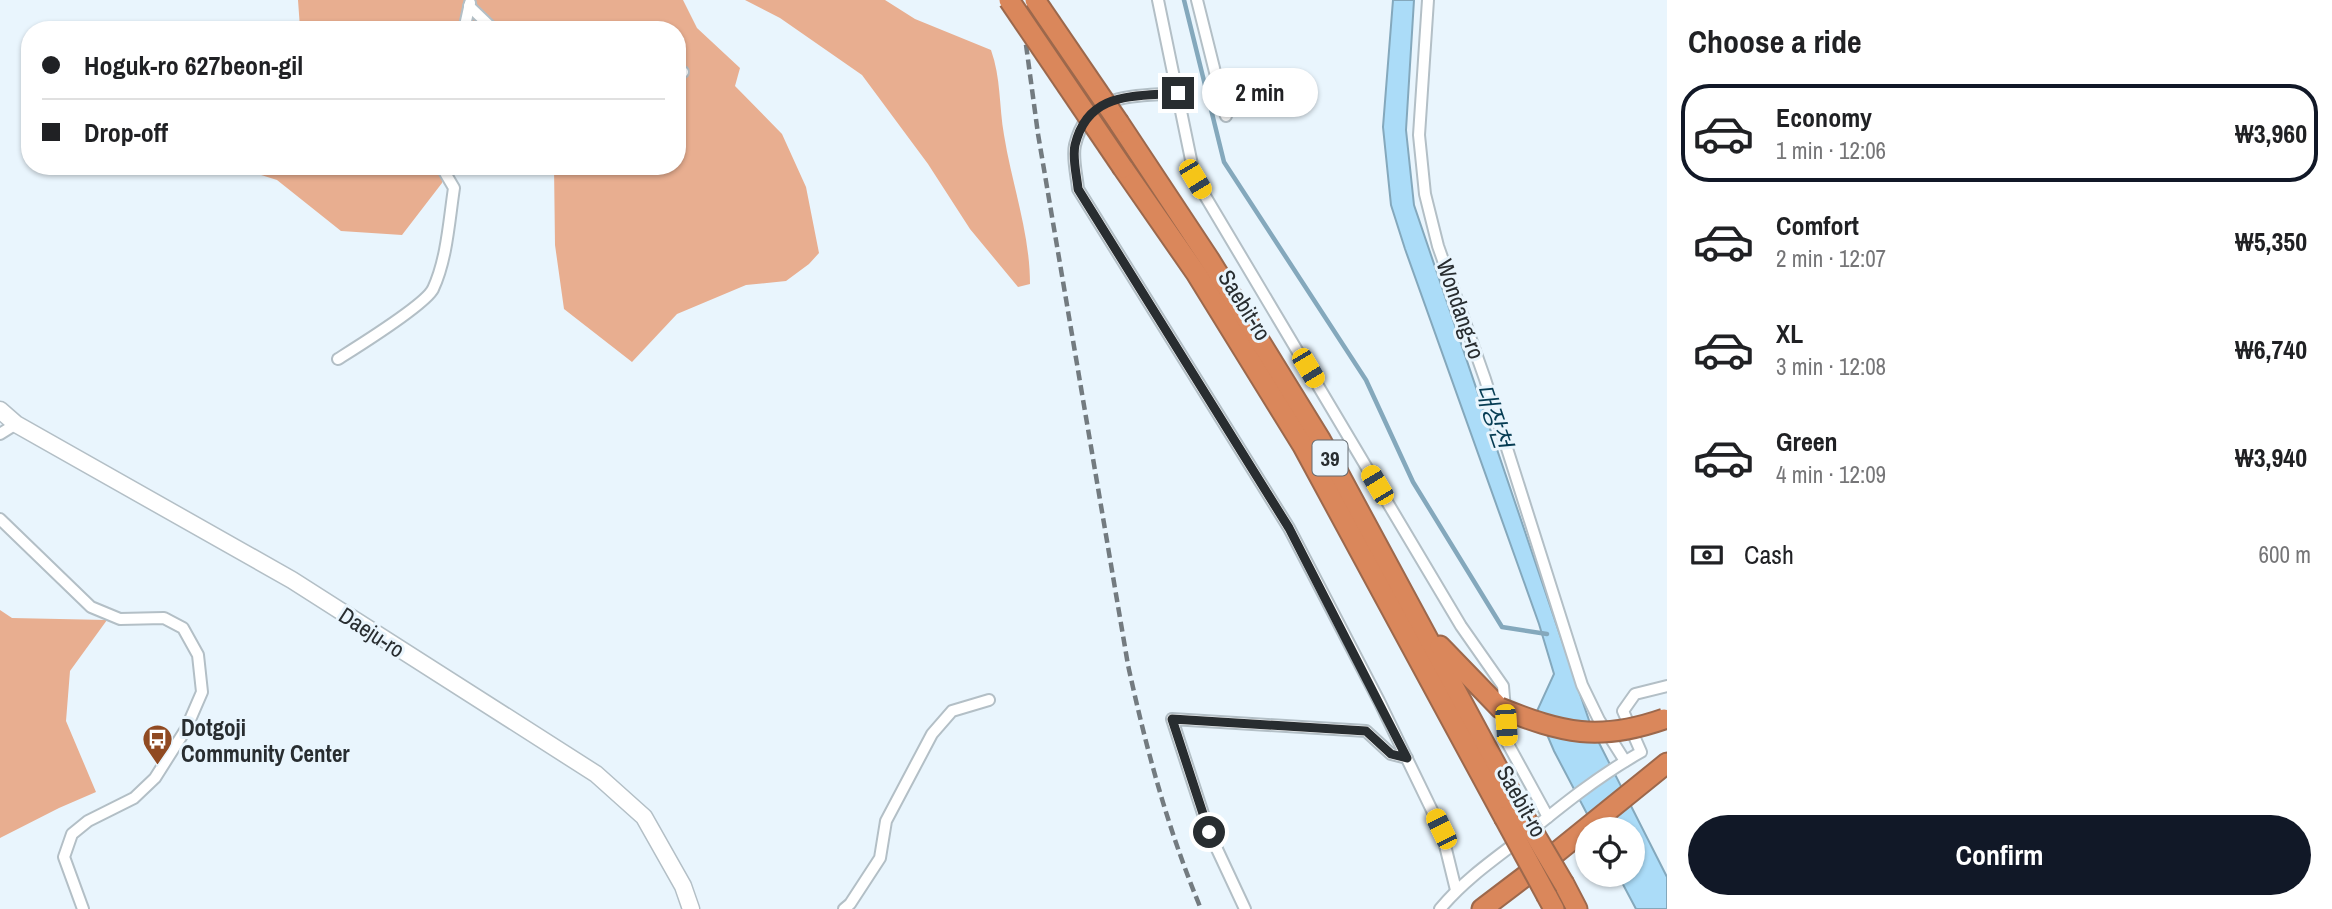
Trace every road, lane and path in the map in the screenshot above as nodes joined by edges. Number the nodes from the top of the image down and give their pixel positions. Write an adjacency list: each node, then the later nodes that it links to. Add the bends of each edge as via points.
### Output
1 (1009, 0): 25 (highway, Saebit-ro / 39, bridge, via 1196,273 1303,446)
2 (1035, 0): 17 (highway, Saebit-ro / 39, bridge, via 1209,259 1320,439)
3 (1158, 0): 9 (street)
4 (1197, 0): 10 (street)
5 (1428, 0): 22 (street, Wondang-ro, via 1419,135 1425,194 1582,685)
6 (470, 3): 7 (street); 8 (street)
7 (466, 21)
8 (486, 21)
9 (1178, 93): 21 (street, via 1113,98 1087,117 1074,147 1078,189 1289,528); 26 (street, via 1195,179 1461,626 1503,686 1507,744)
10 (1226, 116)
11 (446, 175): 12 (street, via 454,188 432,291)
12 (338, 359)
13 (0, 410): 14 (street, Daeju-ro)
14 (16, 424): 15 (street); 33 (street, Daeju-ro, via 292,580 596,775 643,817 683,886)
15 (0, 434)
16 (0, 519): 32 (street, via 91,607 120,619 164,618 183,628 198,655 202,692 186,729 155,778 134,798 72,834 64,857)
17 (1420, 623): 20 (highway, bridge, via 1500,708 1574,732 1638,728); 25 (highway, Saebit-ro / 39)
18 (1667, 686): 22 (street, via 1635,694 1623,711 1641,752)
19 (989, 700): 34 (street, via 952,711 932,734 886,821 880,858)
20 (1665, 718)
21 (1407, 758): 30 (street, via 1441,829); 35 (street, via 1391,754 1366,731 1172,719 1209,832)
22 (1622, 762): 26 (street)
23 (1667, 763): 29 (highway)
24 (1667, 777): 27 (highway)
25 (1511, 812): 31 (highway, Saebit-ro / 39, bridge); 39 (highway, Saebit-ro / 39, bridge)
26 (1548, 817): 30 (street)
27 (1617, 817)
28 (1575, 847): 29 (highway)
29 (1560, 855): 37 (highway); 38 (highway)
30 (1456, 890): 36 (street)
31 (1551, 903)
32 (83, 909)
33 (691, 909)
34 (844, 909)
35 (1245, 909)
36 (1440, 909)
37 (1482, 909)
38 (1498, 909)
39 (1577, 909)

